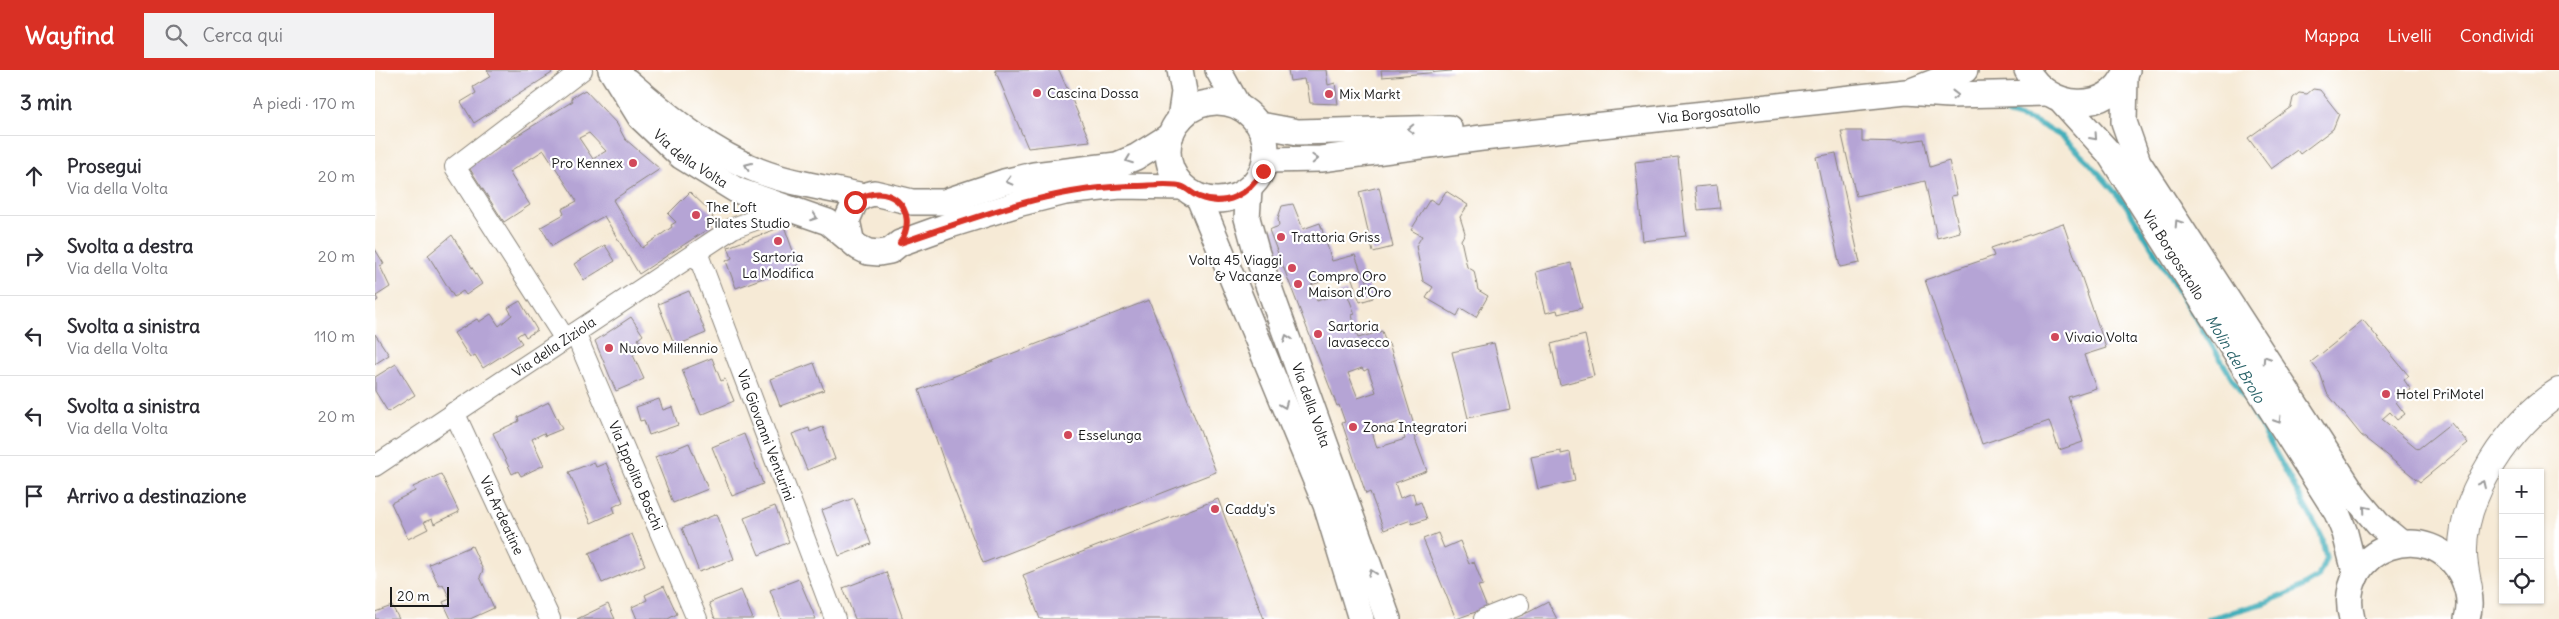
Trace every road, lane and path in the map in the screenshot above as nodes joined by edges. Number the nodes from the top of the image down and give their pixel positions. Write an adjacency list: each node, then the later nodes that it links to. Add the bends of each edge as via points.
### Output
1 (582, 70): 26 (street, Via Ippolito Boschi, via 455,167)
2 (612, 70): 15 (main road, Via della Volta, one-way to 2, via 758,171 718,150); 18 (main road, Via della Volta, via 640,116 665,142 705,172 736,190)
3 (1180, 70): 12 (main road, via 1184,92)
4 (1218, 70): 10 (main road)
5 (1965, 70): 8 (main road, Via Borgosatollo)
6 (2027, 70): 9 (main road, via 2033,81)
7 (2126, 73): 9 (main road, via 2113,90 2097,99 2080,103); 30 (main road, Via Borgosatollo, one-way to 7, via 2378,524 2357,499 2138,162 2124,122)
8 (1907, 92): 9 (main road, Via Borgosatollo, one-way to 9); 13 (main road, Via Borgosatollo)
9 (2054, 97): 31 (main road, Via Borgosatollo, one-way to 31, via 2109,153 2337,512)
10 (1238, 106): 11 (main road, via 1254,117); 12 (main road, Via della Volta, via 1219,102 1201,105 1189,110)
11 (1259, 125): 13 (main road, Via Borgosatollo, one-way to 11, via 1449,128 1298,132); 14 (main road, via 1267,148)
12 (1175, 127): 17 (main road, Via della Volta, via 1168,157 1175,178); 20 (main road, Via della Volta, one-way to 20, via 1136,157 1117,165 1034,175 944,202)
13 (1512, 135): 14 (main road, Via Borgosatollo, one-way to 13, via 1321,158)
14 (1266, 160): 16 (main road, via 1263,171)
15 (819, 186): 18 (street, via 802,195 770,186); 19 (main road, Via della Volta)
16 (1249, 190): 17 (main road, Via della Volta, via 1225,200); 38 (main road, Via della Volta, one-way to 16, via 1257,254 1247,218)
17 (1191, 192): 24 (main road, Via della Volta, via 1120,186 1065,192 1021,202); 37 (main road, Via della Volta, one-way to 37, via 1326,505)
18 (754, 196): 21 (main road, Via della Volta); 22 (street, via 745,205)
19 (863, 196): 20 (main road, Via della Volta, via 874,192); 23 (main road, via 849,210 847,220)
20 (896, 199): 24 (main road, via 907,215 905,234)
21 (788, 208): 22 (street, Via della Ziziola); 23 (main road, Via della Volta, one-way to 23, via 828,222)
22 (733, 228): 25 (street, Via della Ziziola)
23 (851, 239): 24 (main road, Via della Volta, via 858,247 879,253 890,251)
24 (900, 243)
25 (697, 252): 26 (street, Via della Ziziola); 36 (street, Via Giovanni Venturini)
26 (570, 336): 28 (street, Via della Ziziola); 35 (street, Via Ippolito Boschi)
27 (2559, 392): 32 (highway, one-way to 27, via 2463,553 2465,530 2481,486 2499,449 2522,421)
28 (454, 412): 29 (street, Via della Ziziola); 34 (street, Via Ardeatine)
29 (375, 466)
30 (2401, 543): 31 (main road, Via Borgosatollo, via 2374,554); 32 (main road, Via Borgosatollo, via 2423,544 2443,552 2458,568)
31 (2356, 576): 40 (main road, Via Borgosatollo, via 2350,592)
32 (2468, 588): 41 (main road, Via Borgosatollo)
33 (1519, 605): 39 (street)
34 (550, 619)
35 (697, 619)
36 (835, 619)
37 (1361, 619)
38 (1388, 619)
39 (1484, 619)
40 (2352, 619)
41 (2467, 619)

